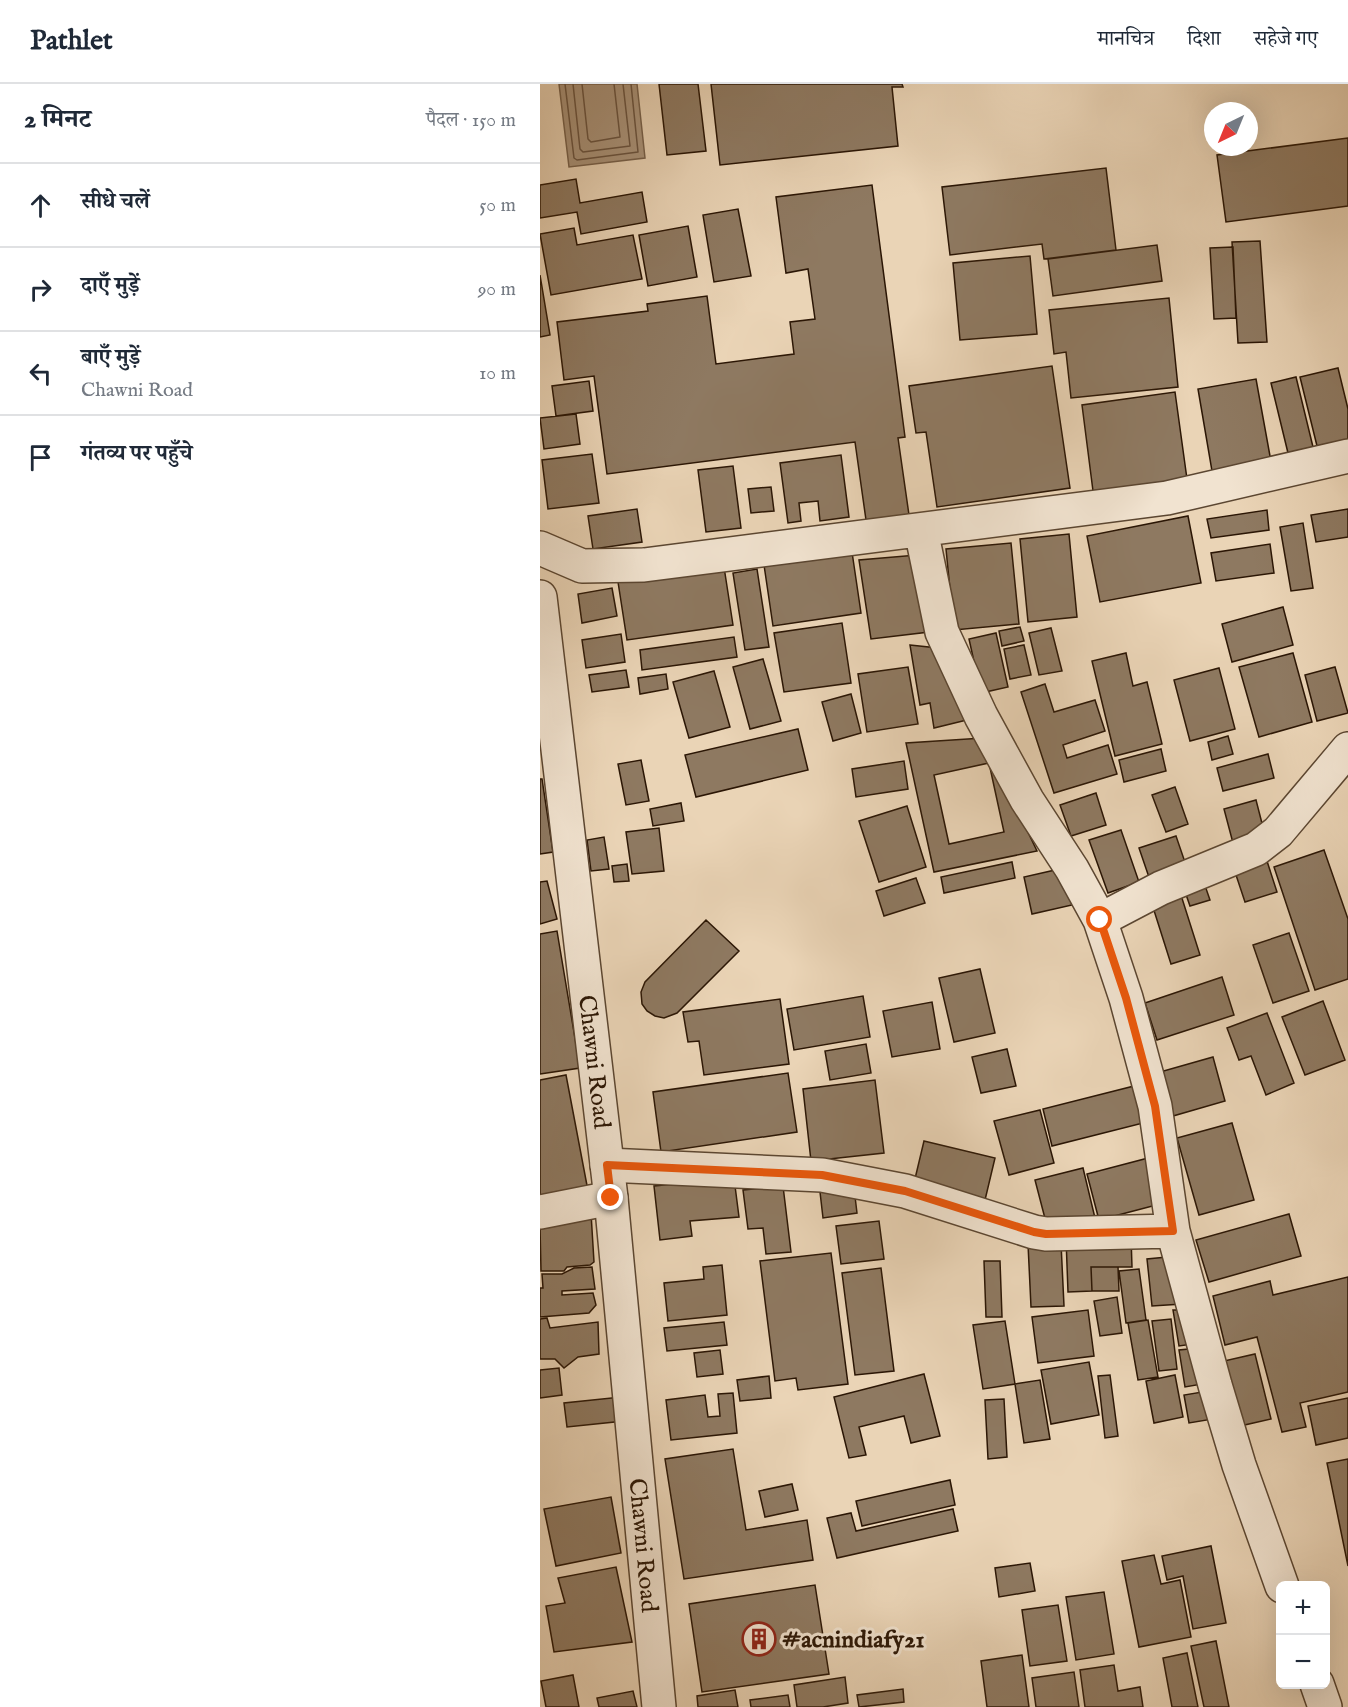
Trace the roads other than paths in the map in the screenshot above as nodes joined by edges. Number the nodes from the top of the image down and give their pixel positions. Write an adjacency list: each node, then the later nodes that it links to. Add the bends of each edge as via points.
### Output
1 (1348, 456): 2 (street, via 1167,498)
2 (921, 530): 3 (street, via 644,565 582,566); 6 (street, via 942,632 961,674 1011,772)
3 (540, 548)
4 (540, 597): 7 (street, Chawni Road)
5 (1348, 749): 6 (street, via 1278,832 1256,849 1161,888)
6 (1100, 920): 10 (street, via 1155,1106)
7 (607, 1165): 8 (street, Chawni Road); 10 (street, via 822,1175 905,1191 1046,1234)
8 (611, 1198): 9 (street); 13 (street, Chawni Road)
9 (540, 1212)
10 (1173, 1231): 11 (street, via 1239,1466)
11 (1280, 1581)
12 (1319, 1689): 14 (street)
13 (659, 1707)
14 (1325, 1707)

